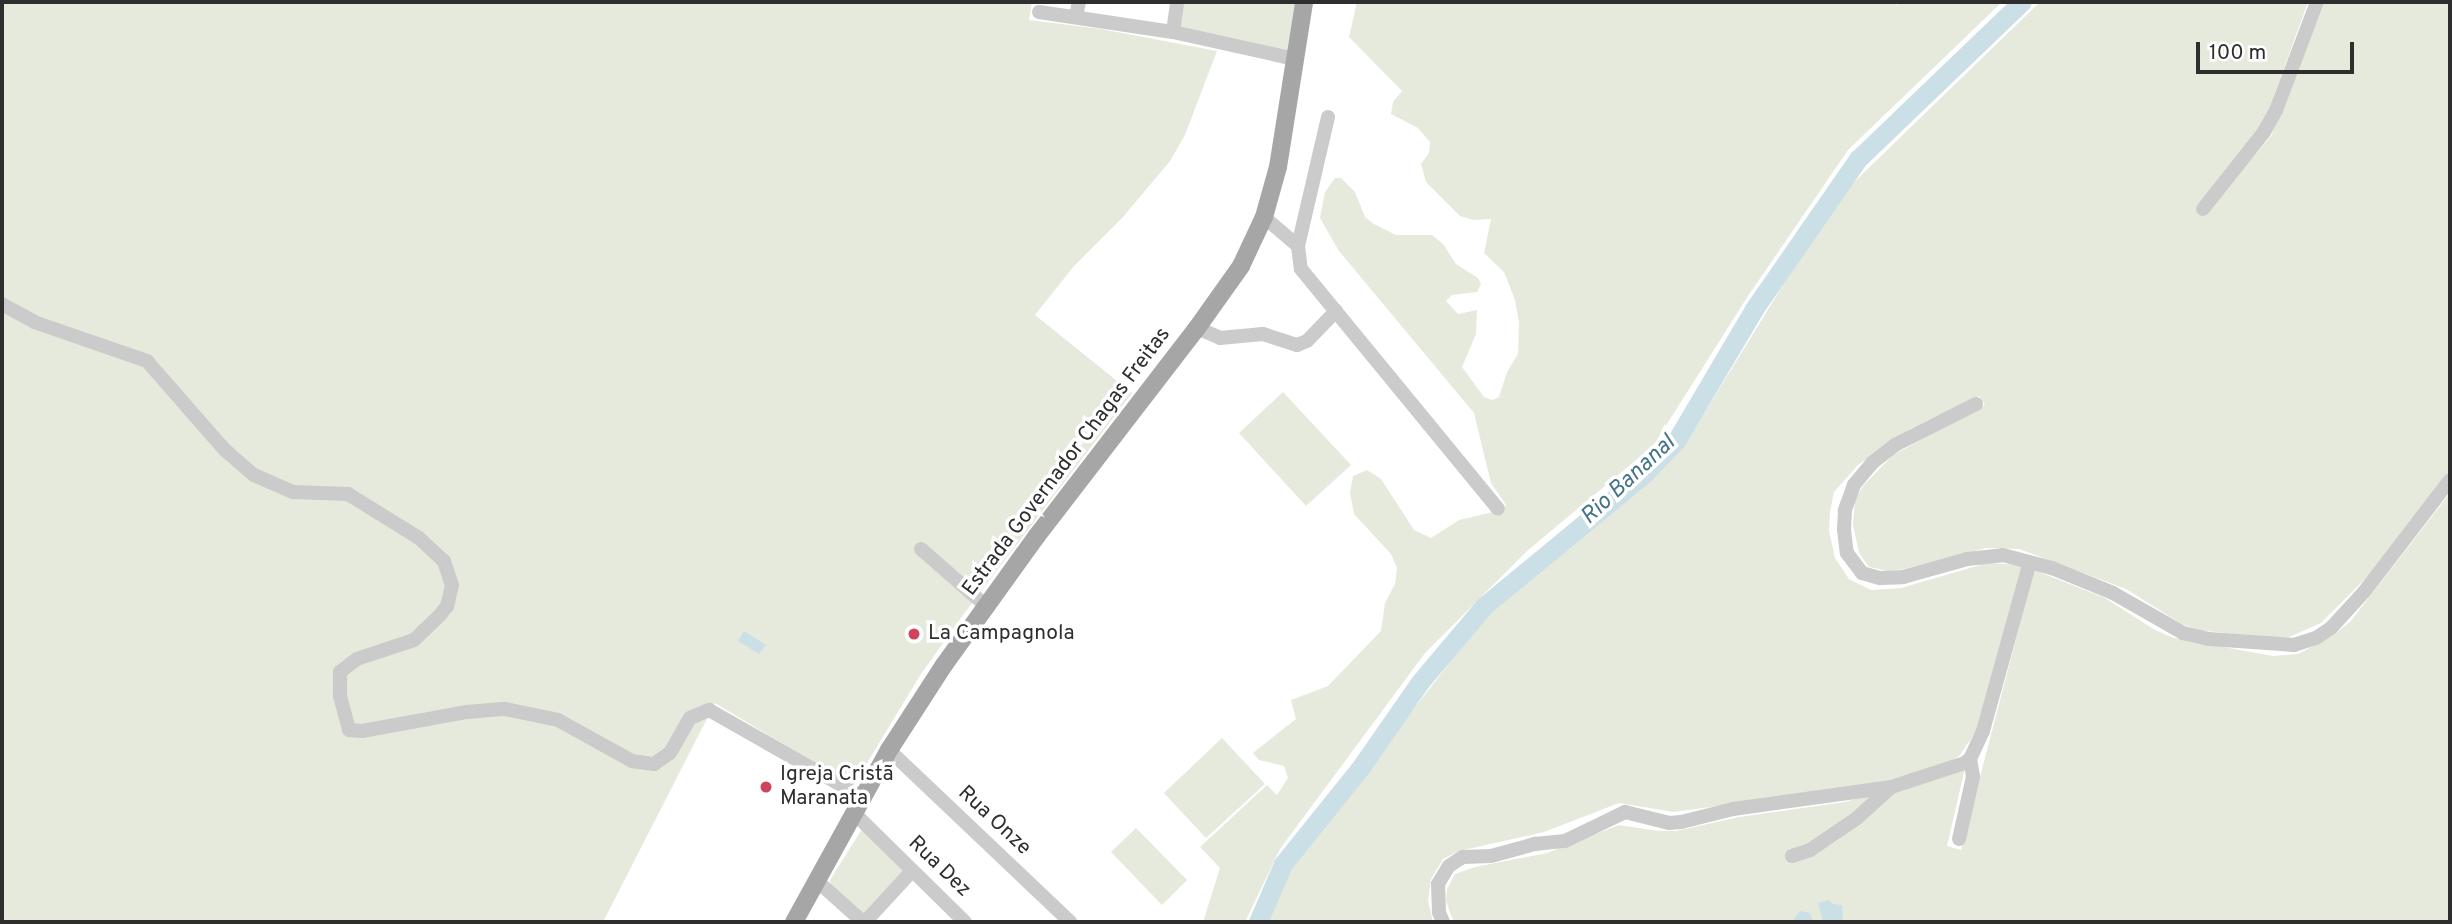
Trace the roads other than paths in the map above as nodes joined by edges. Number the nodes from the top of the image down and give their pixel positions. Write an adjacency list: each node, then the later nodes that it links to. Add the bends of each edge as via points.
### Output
1 (1177, 2): 6 (street)
2 (1304, 2): 7 (main road, Estrada Governador Chagas Freitas)
3 (2317, 2): 9 (street, via 2264,132)
4 (1077, 9): 5 (street); 6 (street)
5 (1039, 12)
6 (1173, 32): 7 (street)
7 (1295, 59): 10 (main road, Estrada Governador Chagas Freitas, via 1278,167)
8 (1328, 117): 11 (street)
9 (2203, 209)
10 (1264, 217): 11 (street); 14 (main road, Estrada Governador Chagas Freitas, via 1241,265)
11 (1298, 246): 13 (street, via 1298,261 1307,279)
12 (2, 304): 24 (street, Rua Dez, via 34,322 147,361 225,450 254,475 293,492 348,494 419,538 444,561 452,585 440,615 414,640 357,659 340,672 340,696 349,730 505,709 558,720 632,761 654,764 670,753 690,718 709,710)
13 (1336, 311): 14 (street, via 1307,341 1297,345 1269,334 1220,338); 17 (street)
14 (1197, 328): 20 (main road, Estrada Governador Chagas Freitas)
15 (1976, 404): 19 (street, via 1910,436 1864,472 1845,510 1847,554 1862,573 1880,578 1903,577 1991,555)
16 (2450, 480): 19 (street, via 2331,628 2294,645 2183,634 2113,593)
17 (1498, 509)
18 (921, 549): 20 (street)
19 (2030, 562): 22 (street, via 1983,731)
20 (985, 605): 21 (main road, Estrada Governador Chagas Freitas)
21 (889, 750): 24 (main road, Estrada Governador Chagas Freitas); 32 (street, Rua Onze)
22 (1970, 759): 23 (street); 25 (street, via 1973,777)
23 (1891, 787): 26 (street, via 1857,818 1810,850); 33 (street, via 1733,809 1681,822 1625,812 1565,841 1463,857 1449,866 1438,884)
24 (858, 804): 27 (street, Rua Dez); 28 (main road, Estrada Governador Chagas Freitas)
25 (1959, 839)
26 (1792, 856)
27 (912, 871): 30 (street); 31 (street, Rua Dez)
28 (816, 880): 29 (main road, Estrada Governador Chagas Freitas); 30 (street)
29 (794, 922)
30 (864, 922)
31 (965, 922)
32 (1070, 922)
33 (1443, 922)

